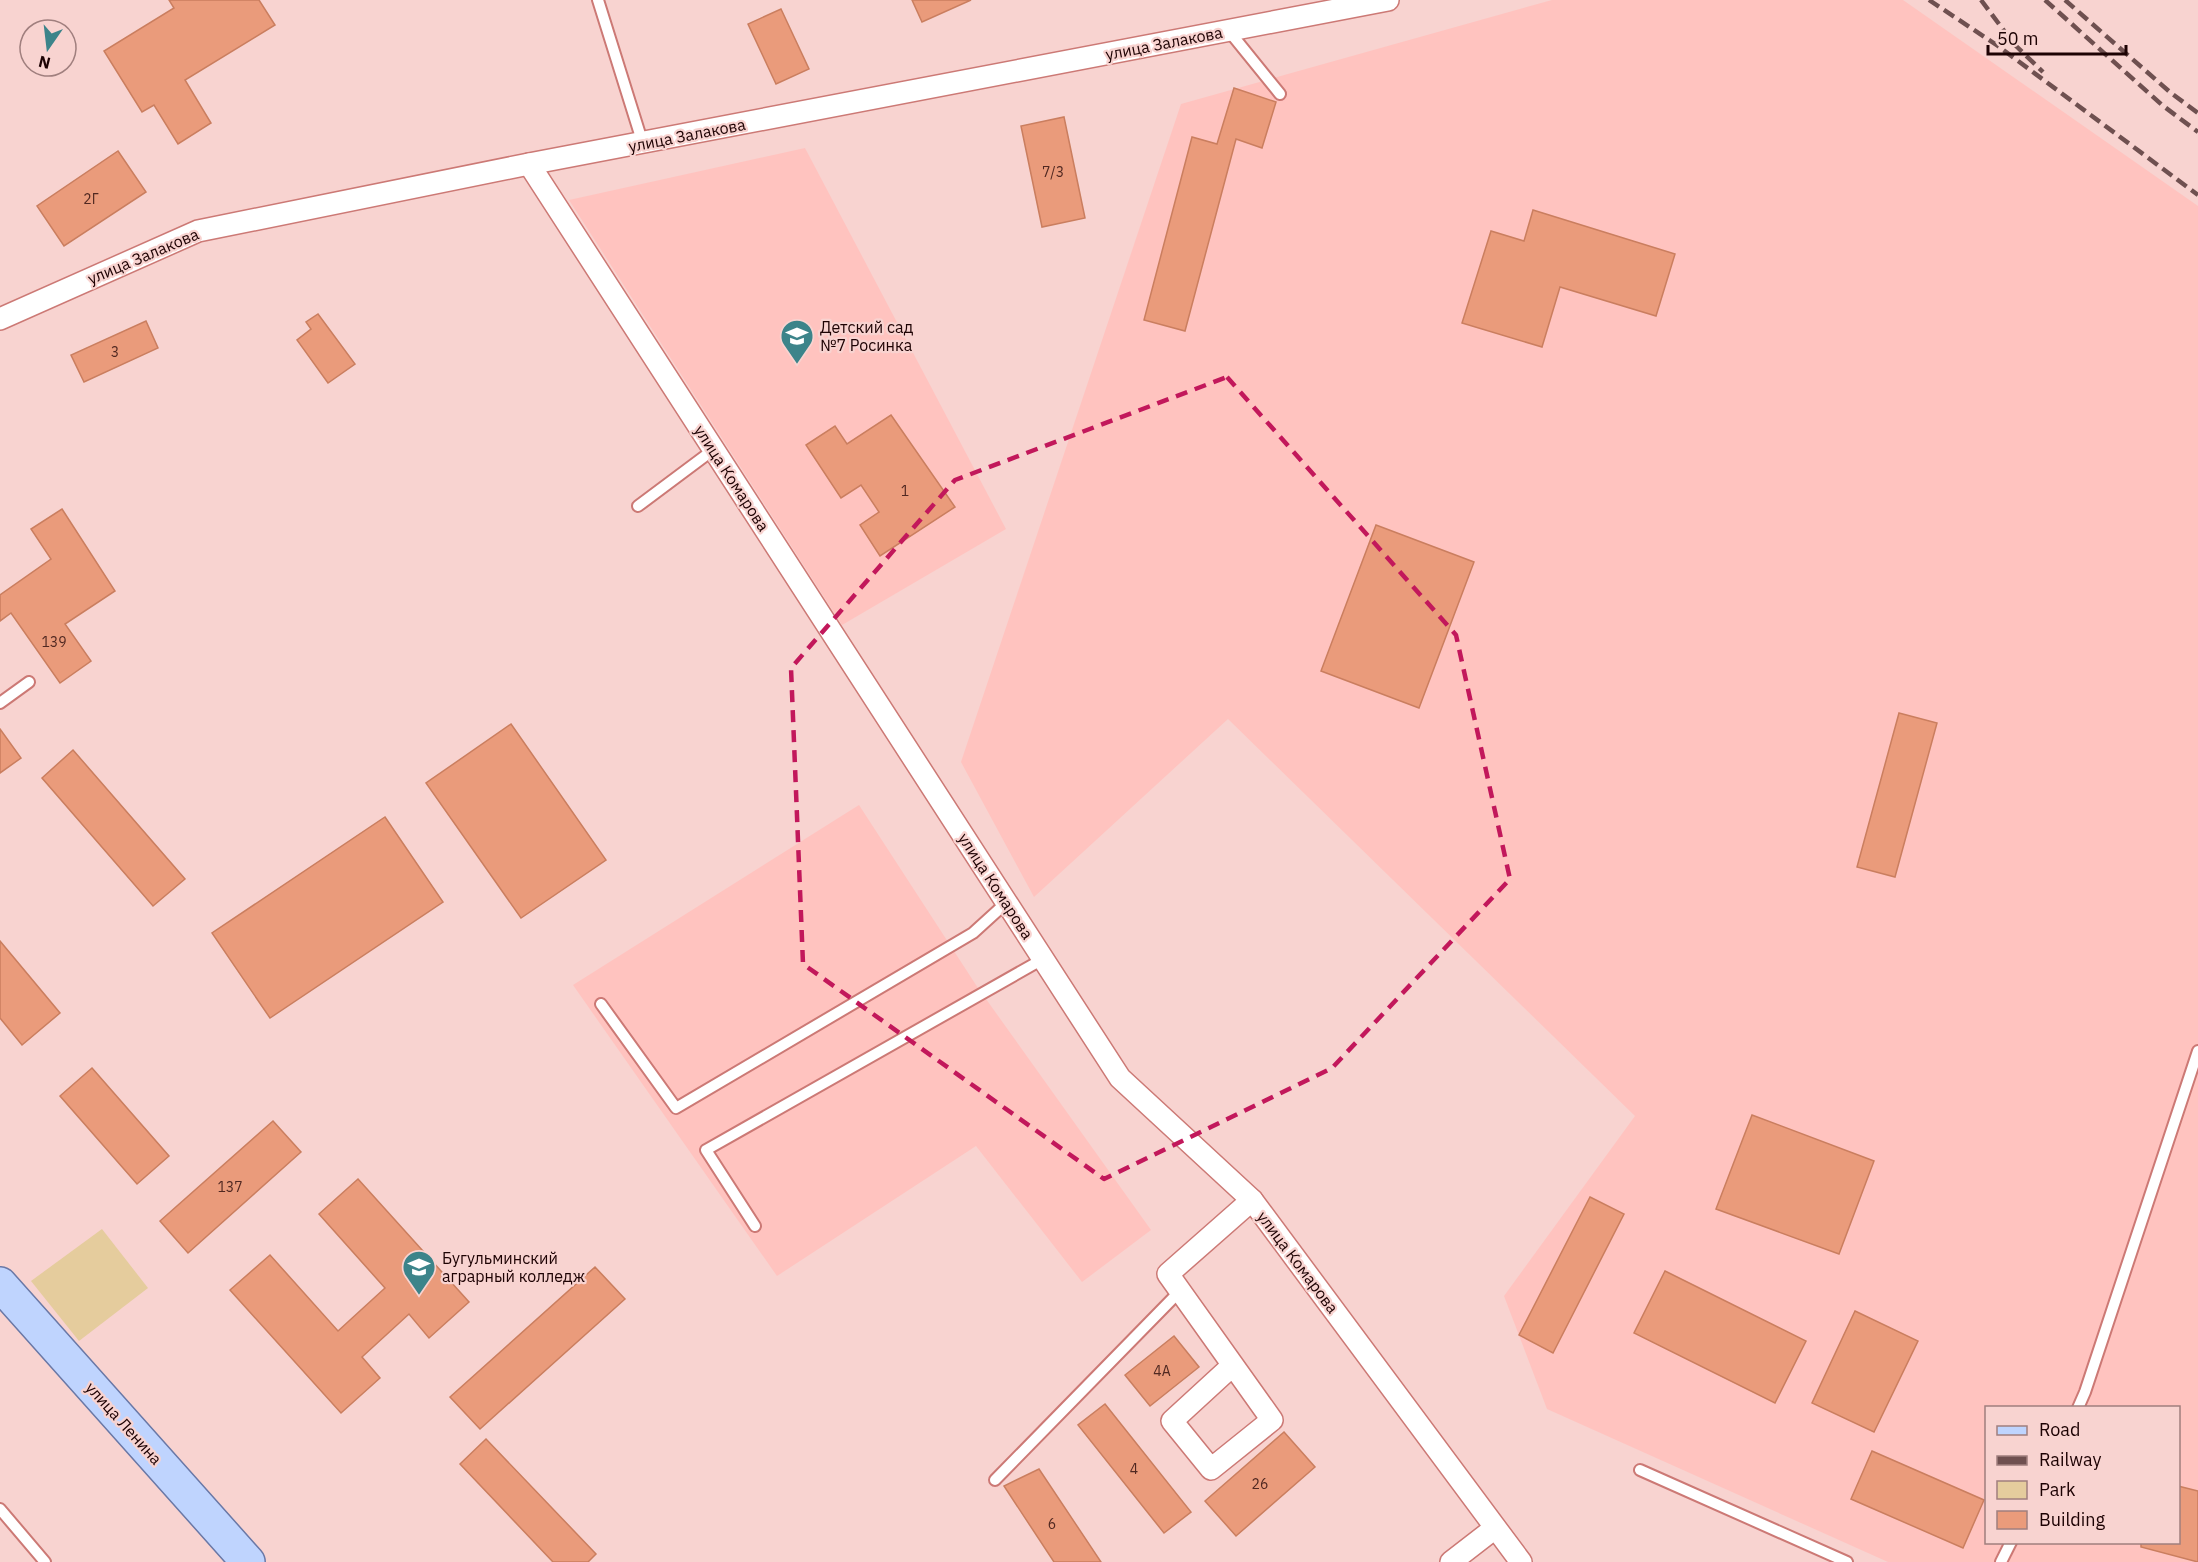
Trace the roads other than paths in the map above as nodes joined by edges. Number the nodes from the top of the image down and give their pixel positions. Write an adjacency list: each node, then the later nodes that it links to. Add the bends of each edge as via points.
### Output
1 (598, 0): 5 (lane)
2 (1388, 0): 3 (street, улица Залакова)
3 (1229, 31): 4 (lane); 5 (street, улица Залакова)
4 (1280, 94)
5 (643, 144): 6 (street, улица Залакова)
6 (529, 165): 7 (street, улица Залакова, via 198,231); 8 (street, улица Комарова)
7 (0, 319)
8 (713, 450): 9 (lane); 12 (street, улица Комарова)
9 (638, 506)
10 (29, 682): 11 (lane)
11 (0, 703)
12 (1006, 903): 13 (street, улица Комарова); 14 (lane, via 974,933 676,1108)
13 (1042, 959): 16 (street, улица Комарова, via 1120,1078); 17 (lane, via 706,1150)
14 (601, 1004)
15 (2198, 1051): 21 (lane)
16 (1252, 1200): 19 (street, via 1168,1274); 25 (street, улица Комарова)
17 (755, 1226)
18 (0, 1284): 28 (main road, улица Ленина)
19 (1180, 1291): 20 (street); 23 (lane)
20 (1233, 1365): 20 (street, via 1272,1420 1211,1469 1172,1420)
21 (2078, 1406)
22 (1640, 1470): 31 (lane)
23 (995, 1480)
24 (0, 1509): 27 (lane)
25 (1496, 1528): 29 (street); 30 (street, улица Комарова)
26 (2010, 1544): 32 (lane)
27 (45, 1562)
28 (248, 1562)
29 (1451, 1562)
30 (1521, 1562)
31 (1847, 1562)
32 (2001, 1562)

